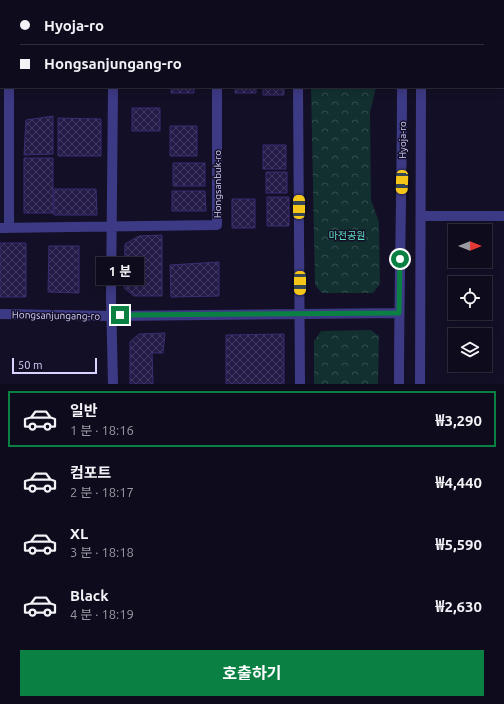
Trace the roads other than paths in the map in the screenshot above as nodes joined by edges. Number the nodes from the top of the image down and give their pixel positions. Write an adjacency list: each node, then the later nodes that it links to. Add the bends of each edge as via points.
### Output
1 (9, 88): 10 (street, Hongsanbuk-ro)
2 (113, 88): 9 (street)
3 (217, 88): 9 (street, Hongsanbuk-ro, via 217,225)
4 (298, 88): 13 (street)
5 (402, 88): 11 (street, Hyoja-ro)
6 (421, 88): 7 (street, Hyoja-ro)
7 (421, 216): 8 (street); 18 (street, Hyoja-ro)
8 (504, 216)
9 (112, 227): 10 (street, Hongsanbuk-ro); 14 (street)
10 (4, 228)
11 (399, 313): 13 (street, Hongsanjungang-ro); 17 (street, Hyoja-ro)
12 (0, 314): 14 (street, Hongsanjungang-ro)
13 (300, 314): 14 (street, Hongsanjungang-ro); 16 (street)
14 (111, 316): 15 (street)
15 (112, 384)
16 (300, 384)
17 (399, 384)
18 (420, 384)

